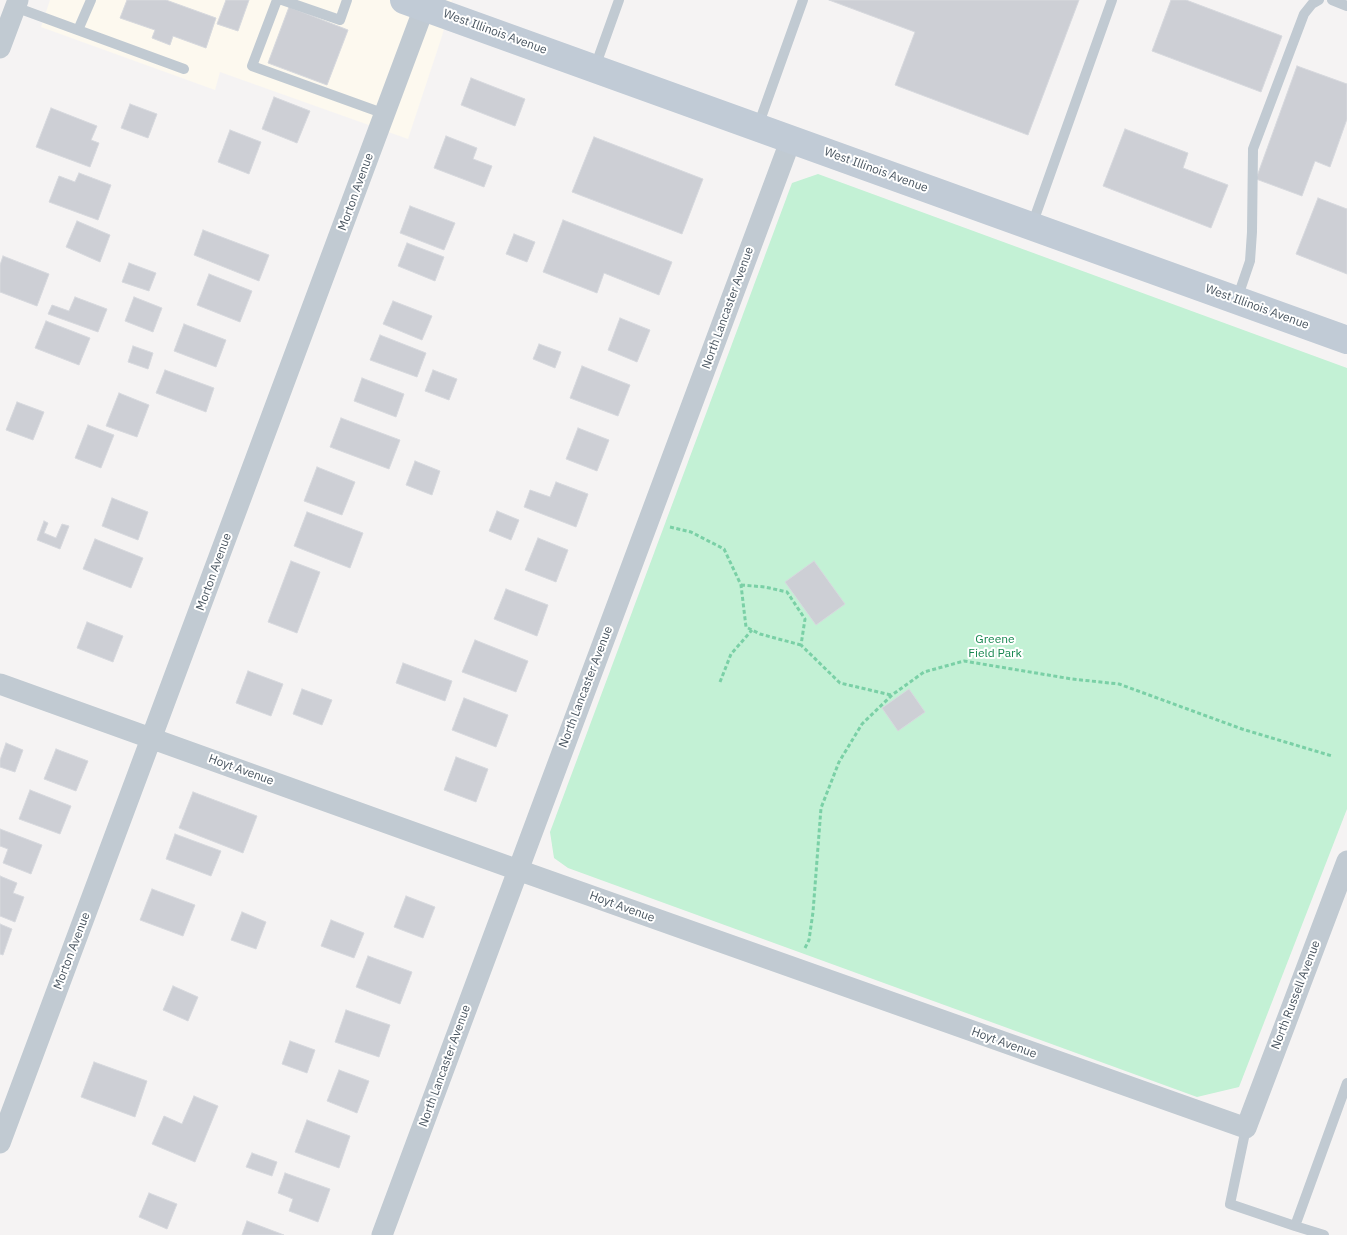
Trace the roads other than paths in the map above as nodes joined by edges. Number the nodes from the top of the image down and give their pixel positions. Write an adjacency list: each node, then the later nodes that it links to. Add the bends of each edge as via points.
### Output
1 (92, 0): 13 (lane)
2 (277, 0): 17 (lane, via 252,66)
3 (282, 0): 4 (lane, via 340,20)
4 (347, 0)
5 (619, 0): 16 (lane)
6 (802, 0): 18 (lane)
7 (1112, 0): 20 (lane)
8 (1319, 0): 21 (lane, via 1304,14 1253,149 1250,261)
9 (1332, 0): 12 (lane)
10 (418, 2): 16 (main road, West Illinois Avenue); 17 (street, Morton Avenue)
11 (17, 4): 13 (lane); 14 (street)
12 (1347, 6)
13 (78, 30): 15 (lane)
14 (0, 48)
15 (184, 69)
16 (595, 69): 18 (main road, West Illinois Avenue)
17 (385, 114): 24 (street, Morton Avenue)
18 (757, 127): 19 (main road, West Illinois Avenue)
19 (791, 139): 20 (main road, West Illinois Avenue); 26 (street, North Lancaster Avenue)
20 (1031, 226): 21 (main road, West Illinois Avenue)
21 (1237, 300): 22 (main road, West Illinois Avenue)
22 (1347, 340)
23 (0, 684): 24 (street, Hoyt Avenue)
24 (152, 738): 26 (street, Hoyt Avenue); 29 (street, Morton Avenue)
25 (1347, 861): 28 (street, North Russell Avenue)
26 (518, 870): 28 (street, Hoyt Avenue); 31 (street, North Lancaster Avenue)
27 (1347, 1084): 30 (lane)
28 (1246, 1128): 30 (lane, via 1230,1204)
29 (0, 1143)
30 (1295, 1226): 32 (lane)
31 (382, 1235)
32 (1324, 1235)

